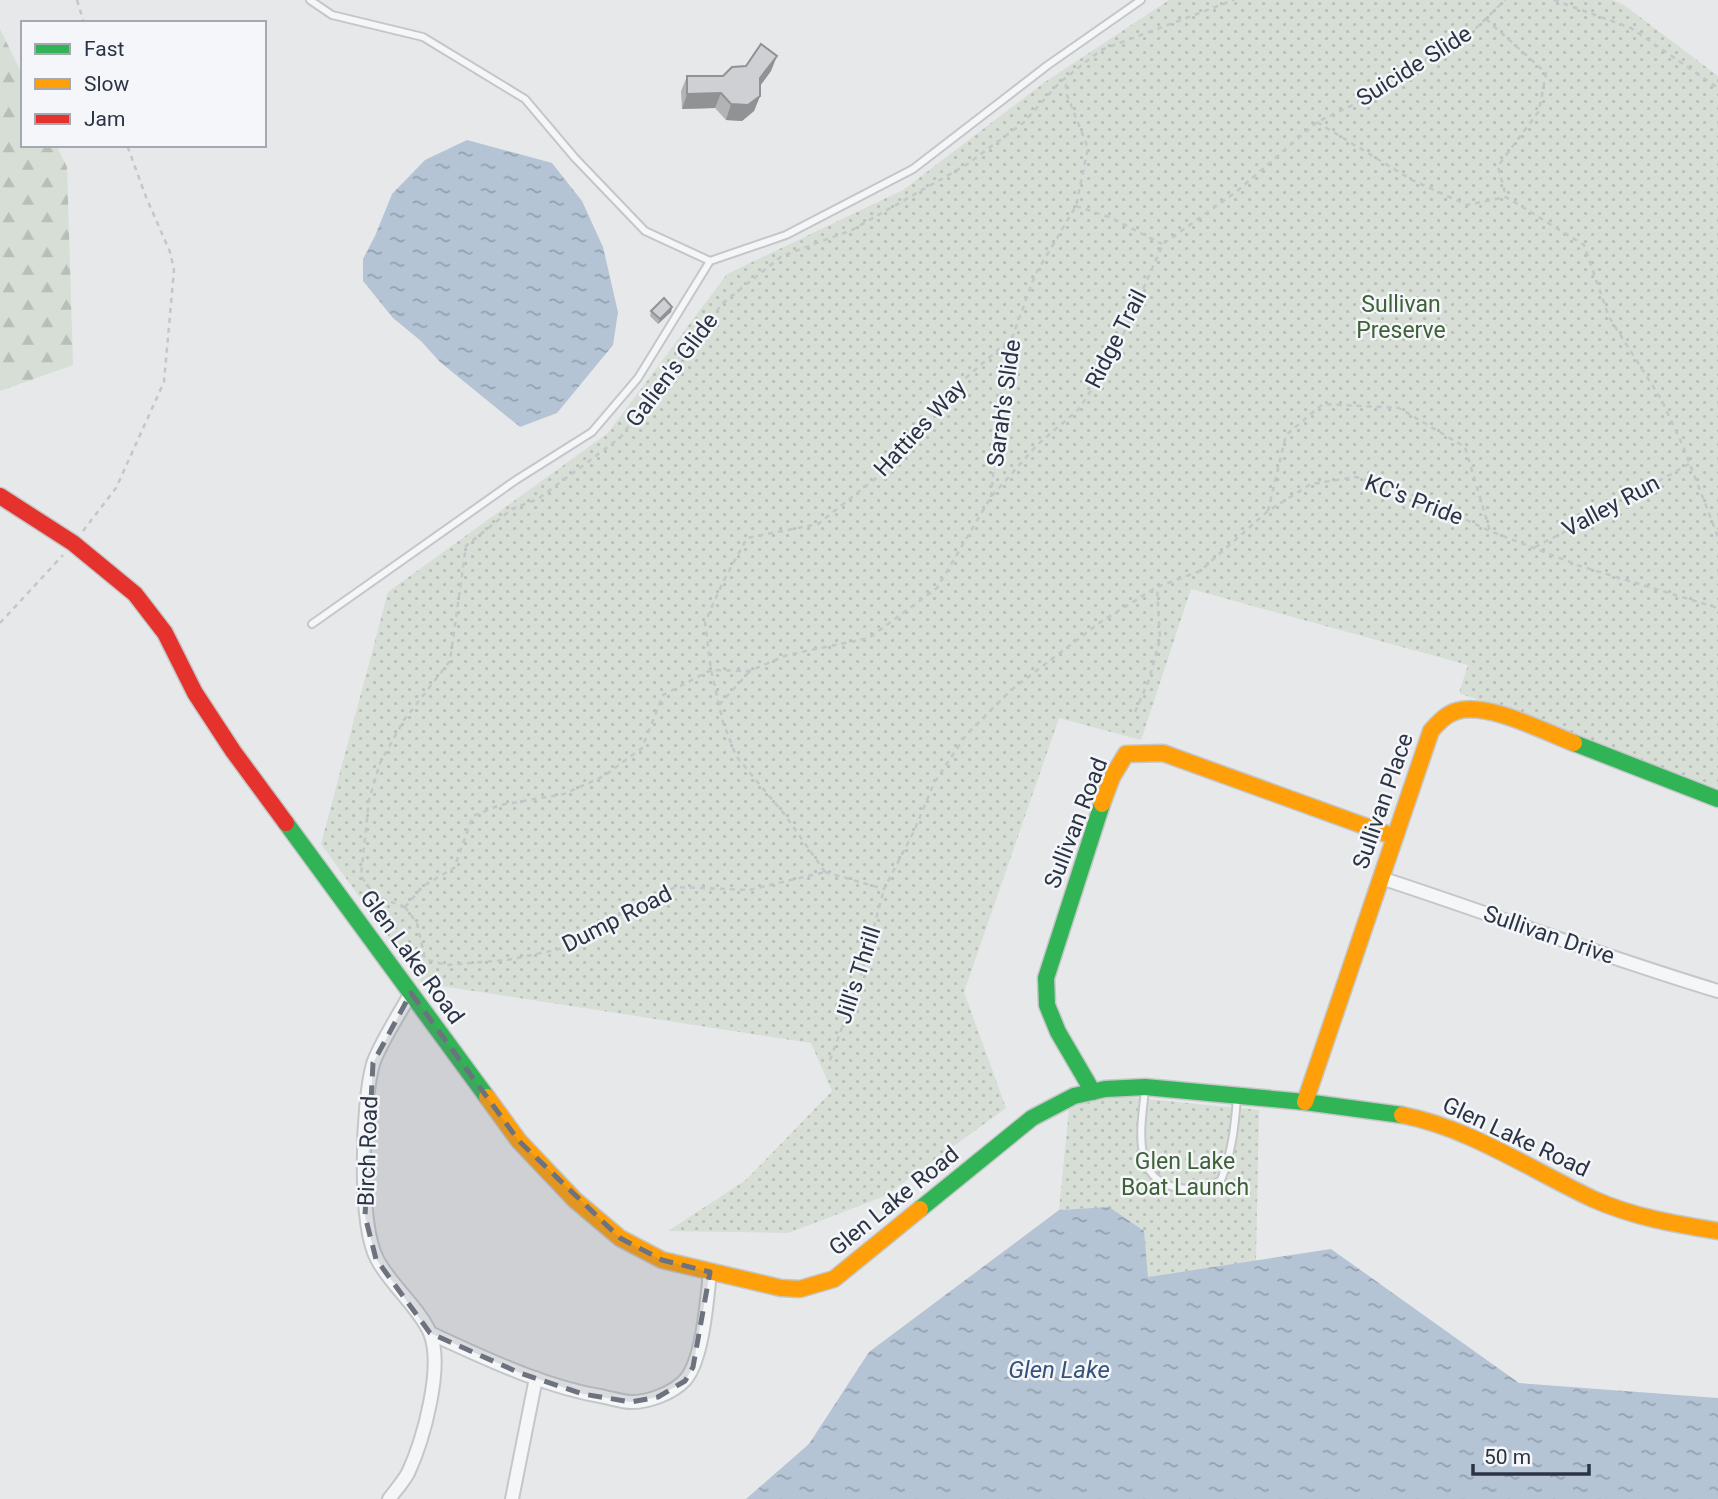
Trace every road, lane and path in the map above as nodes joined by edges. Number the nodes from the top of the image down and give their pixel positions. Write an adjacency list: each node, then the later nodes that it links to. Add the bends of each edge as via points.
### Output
1 (76, 0): 8 (path)
2 (310, 0): 16 (lane, via 332,15 423,37 526,99 645,231)
3 (1141, 0): 16 (lane, via 913,169 786,235)
4 (1234, 0): 9 (path, Galien's Glide, via 1101,50)
5 (1505, 0): 7 (path, Suicide Slide)
6 (1554, 0): 10 (path, via 1631,28)
7 (1486, 18): 11 (path, Suicide Slide, via 1468,36); 13 (path, via 1546,73 1539,111 1497,166)
8 (83, 21)
9 (1065, 78): 14 (path, Sarah's Slide, via 1088,148); 39 (path, Galien's Glide, via 1023,122 966,165 852,230 782,256 723,303 621,437 538,499 512,509 466,546 450,661 404,720 380,763 369,800 361,876 374,895)
10 (1718, 88)
11 (1317, 122): 13 (path, via 1412,180 1467,205); 15 (path, via 1236,192)
12 (128, 147): 24 (path, via 174,270 164,382 116,488)
13 (1506, 197): 18 (path, via 1584,245 1609,317 1661,399)
14 (1076, 206): 15 (path); 17 (path, Sarah's Slide, via 1035,275)
15 (1163, 244): 20 (path, Ridge Trail, via 1114,355 1079,409 1037,445)
16 (710, 261): 29 (lane, via 638,378 592,432)
17 (1012, 338): 20 (path, Sarah's Slide, via 1000,400); 30 (path, Hatties Way, via 940,400 885,471 818,524 747,538 705,622)
18 (1689, 464): 23 (path); 25 (path, Valley Run)
19 (0, 496): 24 (street, Glen Lake Road)
20 (991, 496): 31 (path, Ridge Trail, via 937,588 869,638 787,655)
21 (1268, 511): 22 (path, KC's Pride, via 1311,484 1356,477 1412,495); 22 (path, via 1286,435 1323,404 1399,408 1465,447); 26 (path, KC's Pride, via 1200,570)
22 (1490, 531): 25 (path, KC's Pride)
23 (1718, 537)
24 (73, 543): 28 (path); 41 (street, Glen Lake Road, via 135,594 165,633 195,693 233,751)
25 (1533, 548): 27 (path, KC's Pride)
26 (1157, 587): 33 (path, via 1160,639); 38 (path, Jill's Thrill, via 1102,621 1011,690 966,735 934,783)
27 (1718, 608)
28 (0, 623)
29 (312, 624)
30 (712, 670): 31 (path, Ridge Trail); 32 (path, Hatties Way); 39 (path, Ridge Trail, via 663,695 642,748 604,776 564,794 500,805 474,816 454,868 423,886)
31 (750, 671): 32 (path)
32 (719, 705): 36 (path, Hatties Way, via 736,756)
33 (1135, 712)
34 (1718, 799): 35 (street, Sullivan Place, via 1471,708 1455,710 1431,731)
35 (1395, 837): 37 (street, Sullivan Place); 44 (street, Sullivan Road, via 1163,753 1126,754 1112,777 1046,978 1047,1005 1058,1032)
36 (825, 872): 38 (path); 39 (path, Dump Road, via 749,890 675,887 565,948 446,965 425,959 417,923)
37 (1381, 878): 40 (street, Sullivan Drive); 46 (street, Sullivan Place)
38 (884, 889): 42 (path, Jill's Thrill, via 860,978)
39 (405, 906)
40 (1718, 991)
41 (411, 993): 48 (street, Glen Lake Road, via 519,1141 575,1200 620,1238 662,1260); 49 (street, Birch Road, via 373,1063 365,1216 376,1259)
42 (830, 1060)
43 (1145, 1087): 44 (street, Glen Lake Road); 45 (street, Glen Lake Road); 45 (lane, via 1143,1157 1153,1177 1182,1189 1199,1189 1221,1180)
44 (1093, 1092): 48 (street, Glen Lake Road, via 1074,1096 1032,1118 834,1279 800,1289 781,1288)
45 (1237, 1096): 46 (street, Glen Lake Road)
46 (1305, 1102): 47 (street, Glen Lake Road, via 1428,1120 1595,1200 1660,1223)
47 (1718, 1231)
48 (710, 1272): 50 (street, via 701,1337 685,1381 657,1397 631,1402 583,1394)
49 (430, 1333): 50 (street); 51 (street, Birch Road, via 435,1369 426,1424 407,1474)
50 (536, 1378): 52 (street)
51 (389, 1499)
52 (512, 1499)

